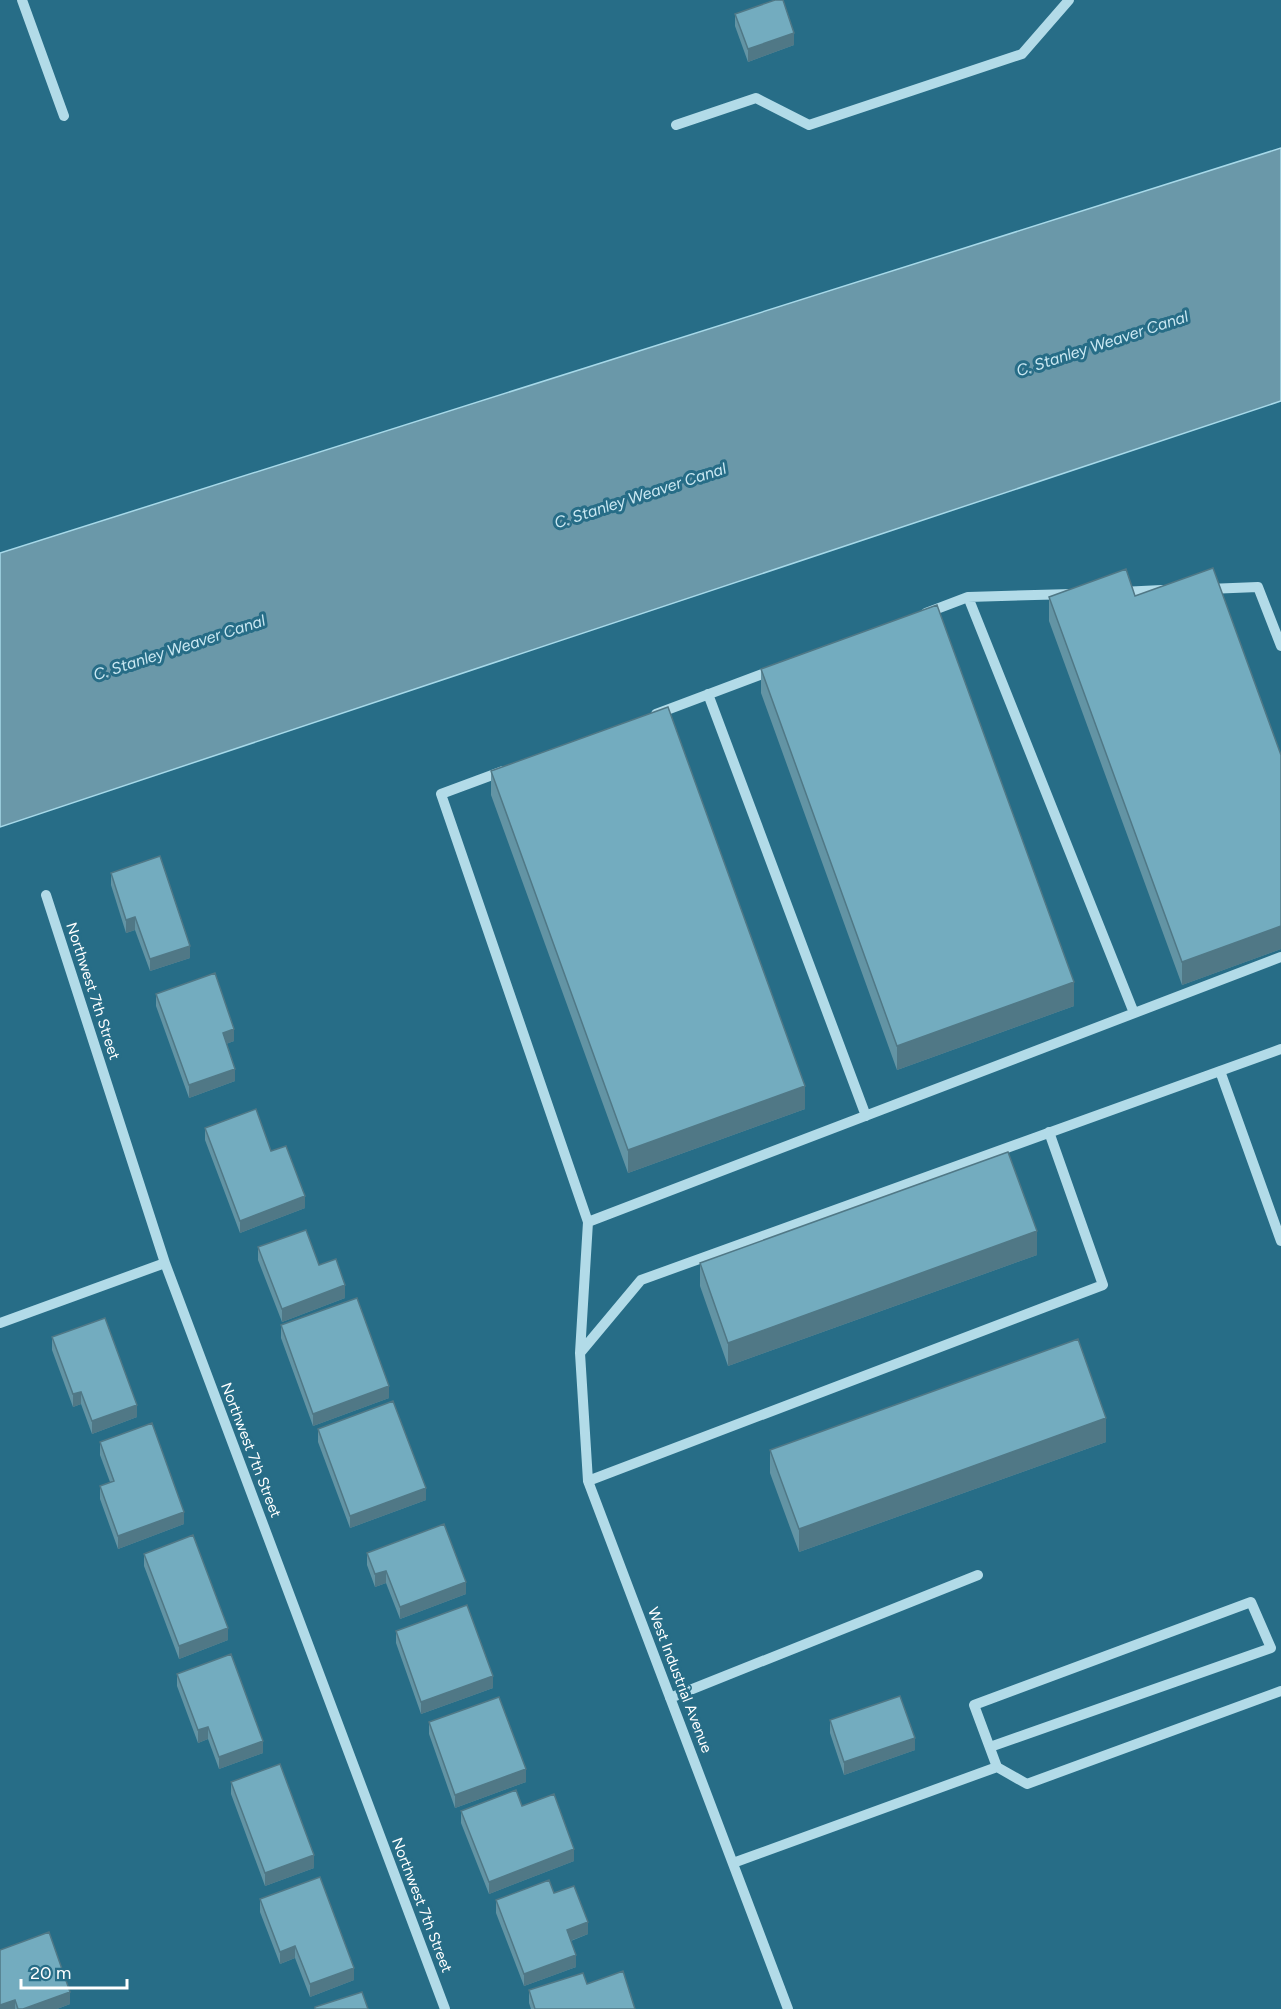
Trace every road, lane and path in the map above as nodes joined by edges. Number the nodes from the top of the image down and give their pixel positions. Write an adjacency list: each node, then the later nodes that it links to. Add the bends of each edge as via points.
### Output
1 (22, 0): 3 (street)
2 (1069, 0): 4 (street, via 1022,54 809,125 756,98)
3 (64, 116)
4 (676, 125)
5 (1200, 589): 11 (street, via 1258,587)
6 (1177, 590): 7 (street)
7 (1107, 592)
8 (1084, 593): 9 (street)
9 (968, 597): 10 (street); 18 (street)
10 (914, 618)
11 (1281, 646)
12 (784, 666): 13 (street)
13 (708, 694): 14 (street); 21 (street)
14 (641, 719)
15 (519, 765): 23 (street, via 441,794)
16 (46, 895): 25 (street, Northwest 7th Street)
17 (1281, 957): 18 (street)
18 (1134, 1014): 21 (street)
19 (1281, 1048): 20 (street)
20 (1220, 1071): 22 (street); 24 (street)
21 (866, 1116): 23 (street)
22 (1049, 1132): 27 (street, via 641,1280); 28 (street, via 1103,1285)
23 (588, 1222): 27 (street, West Industrial Avenue)
24 (1281, 1241)
25 (165, 1263): 26 (street); 35 (street, Northwest 7th Street)
26 (0, 1323)
27 (580, 1353): 28 (street, West Industrial Avenue)
28 (588, 1481): 31 (street, West Industrial Avenue)
29 (978, 1575): 31 (street)
30 (1281, 1692): 33 (street, via 1027,1784)
31 (670, 1698): 34 (street, West Industrial Avenue)
32 (990, 1747): 32 (street, via 974,1705 1251,1602 1271,1648); 33 (street)
33 (997, 1767): 34 (street)
34 (733, 1863): 36 (street, West Industrial Avenue)
35 (445, 2009)
36 (788, 2009)

